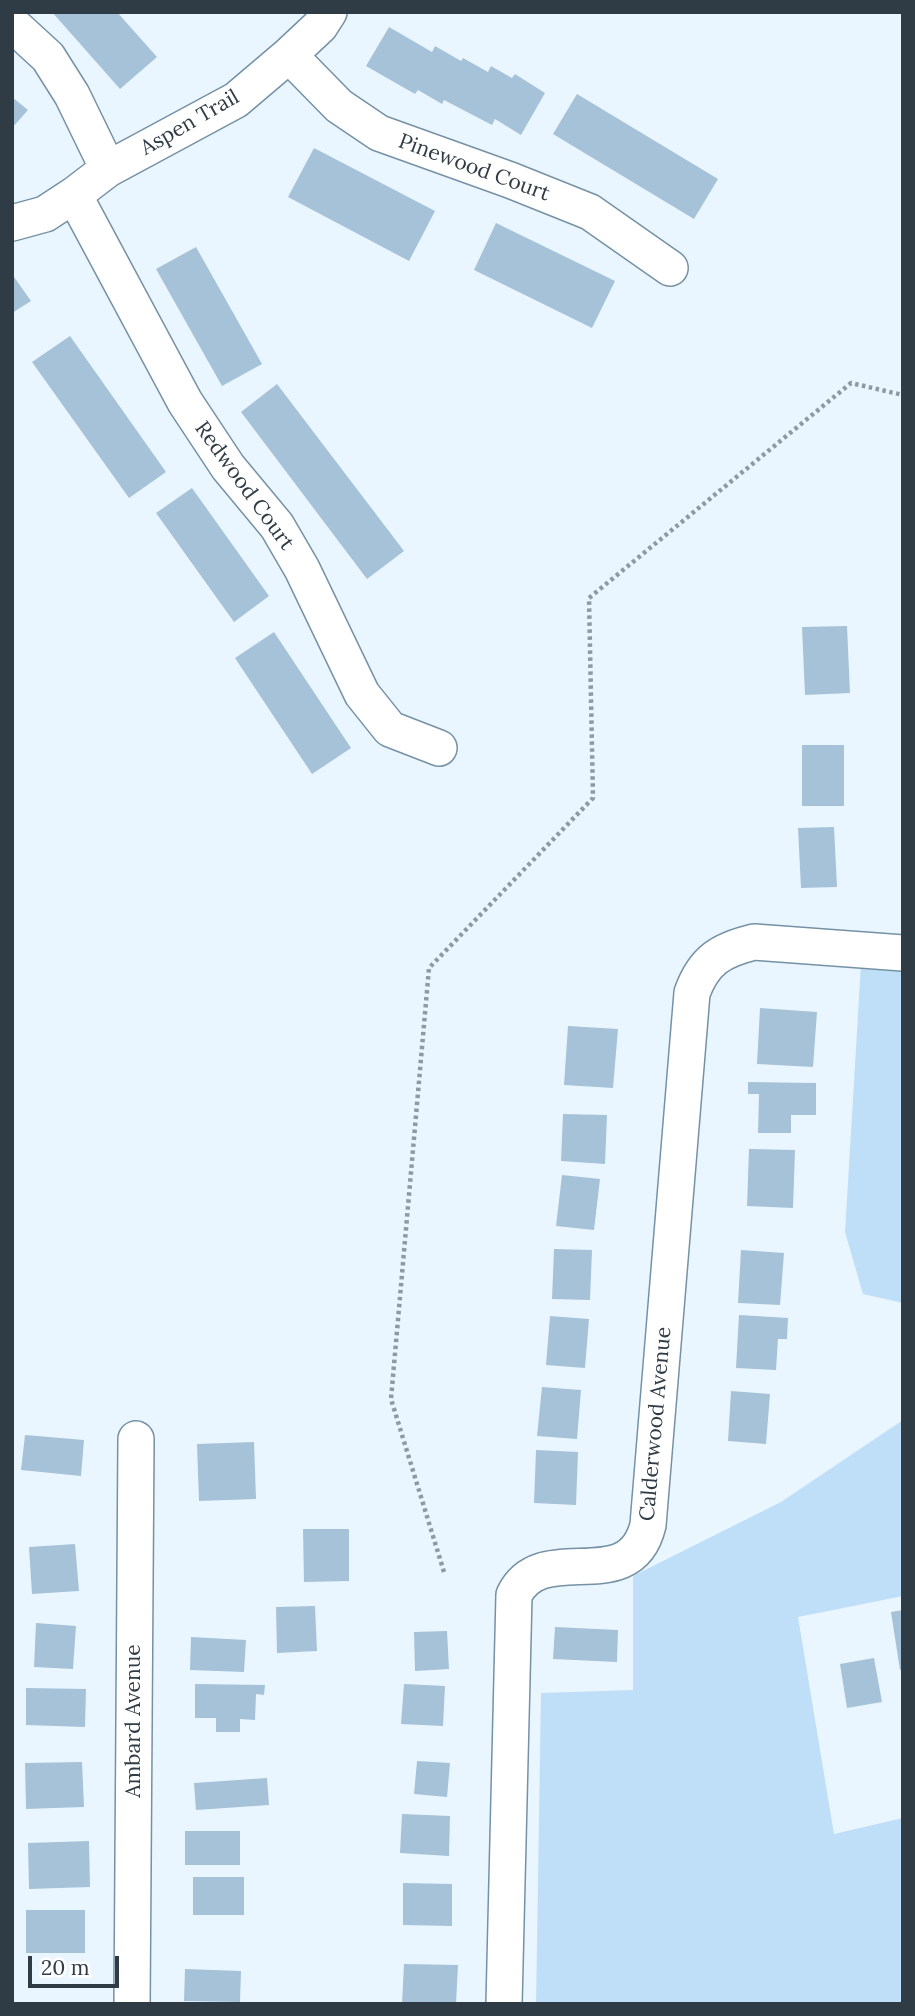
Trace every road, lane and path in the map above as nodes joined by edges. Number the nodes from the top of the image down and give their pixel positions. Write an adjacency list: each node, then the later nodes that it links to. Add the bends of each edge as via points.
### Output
1 (329, 12): 3 (street, Aspen Trail)
2 (12, 24): 4 (street, via 48,57)
3 (289, 55): 4 (street, Aspen Trail, via 236,100); 7 (street, Pinewood Court, via 339,106 379,133 590,212)
4 (108, 169): 5 (street, Aspen Trail)
5 (74, 195): 6 (street, Aspen Trail, via 45,214); 9 (street, Redwood Court, via 185,402 228,467 277,526 362,694 390,729)
6 (12, 223)
7 (670, 268)
8 (903, 395): 12 (path, via 851,383 589,598 593,798 429,968 391,1399)
9 (439, 748)
10 (903, 953): 14 (street, Calderwood Avenue, via 754,942 731,948 708,964 692,993 645,1539 607,1566 545,1568 531,1573 514,1595)
11 (136, 1439): 13 (street, Ambard Avenue)
12 (444, 1572)
13 (132, 2004)
14 (504, 2004)

